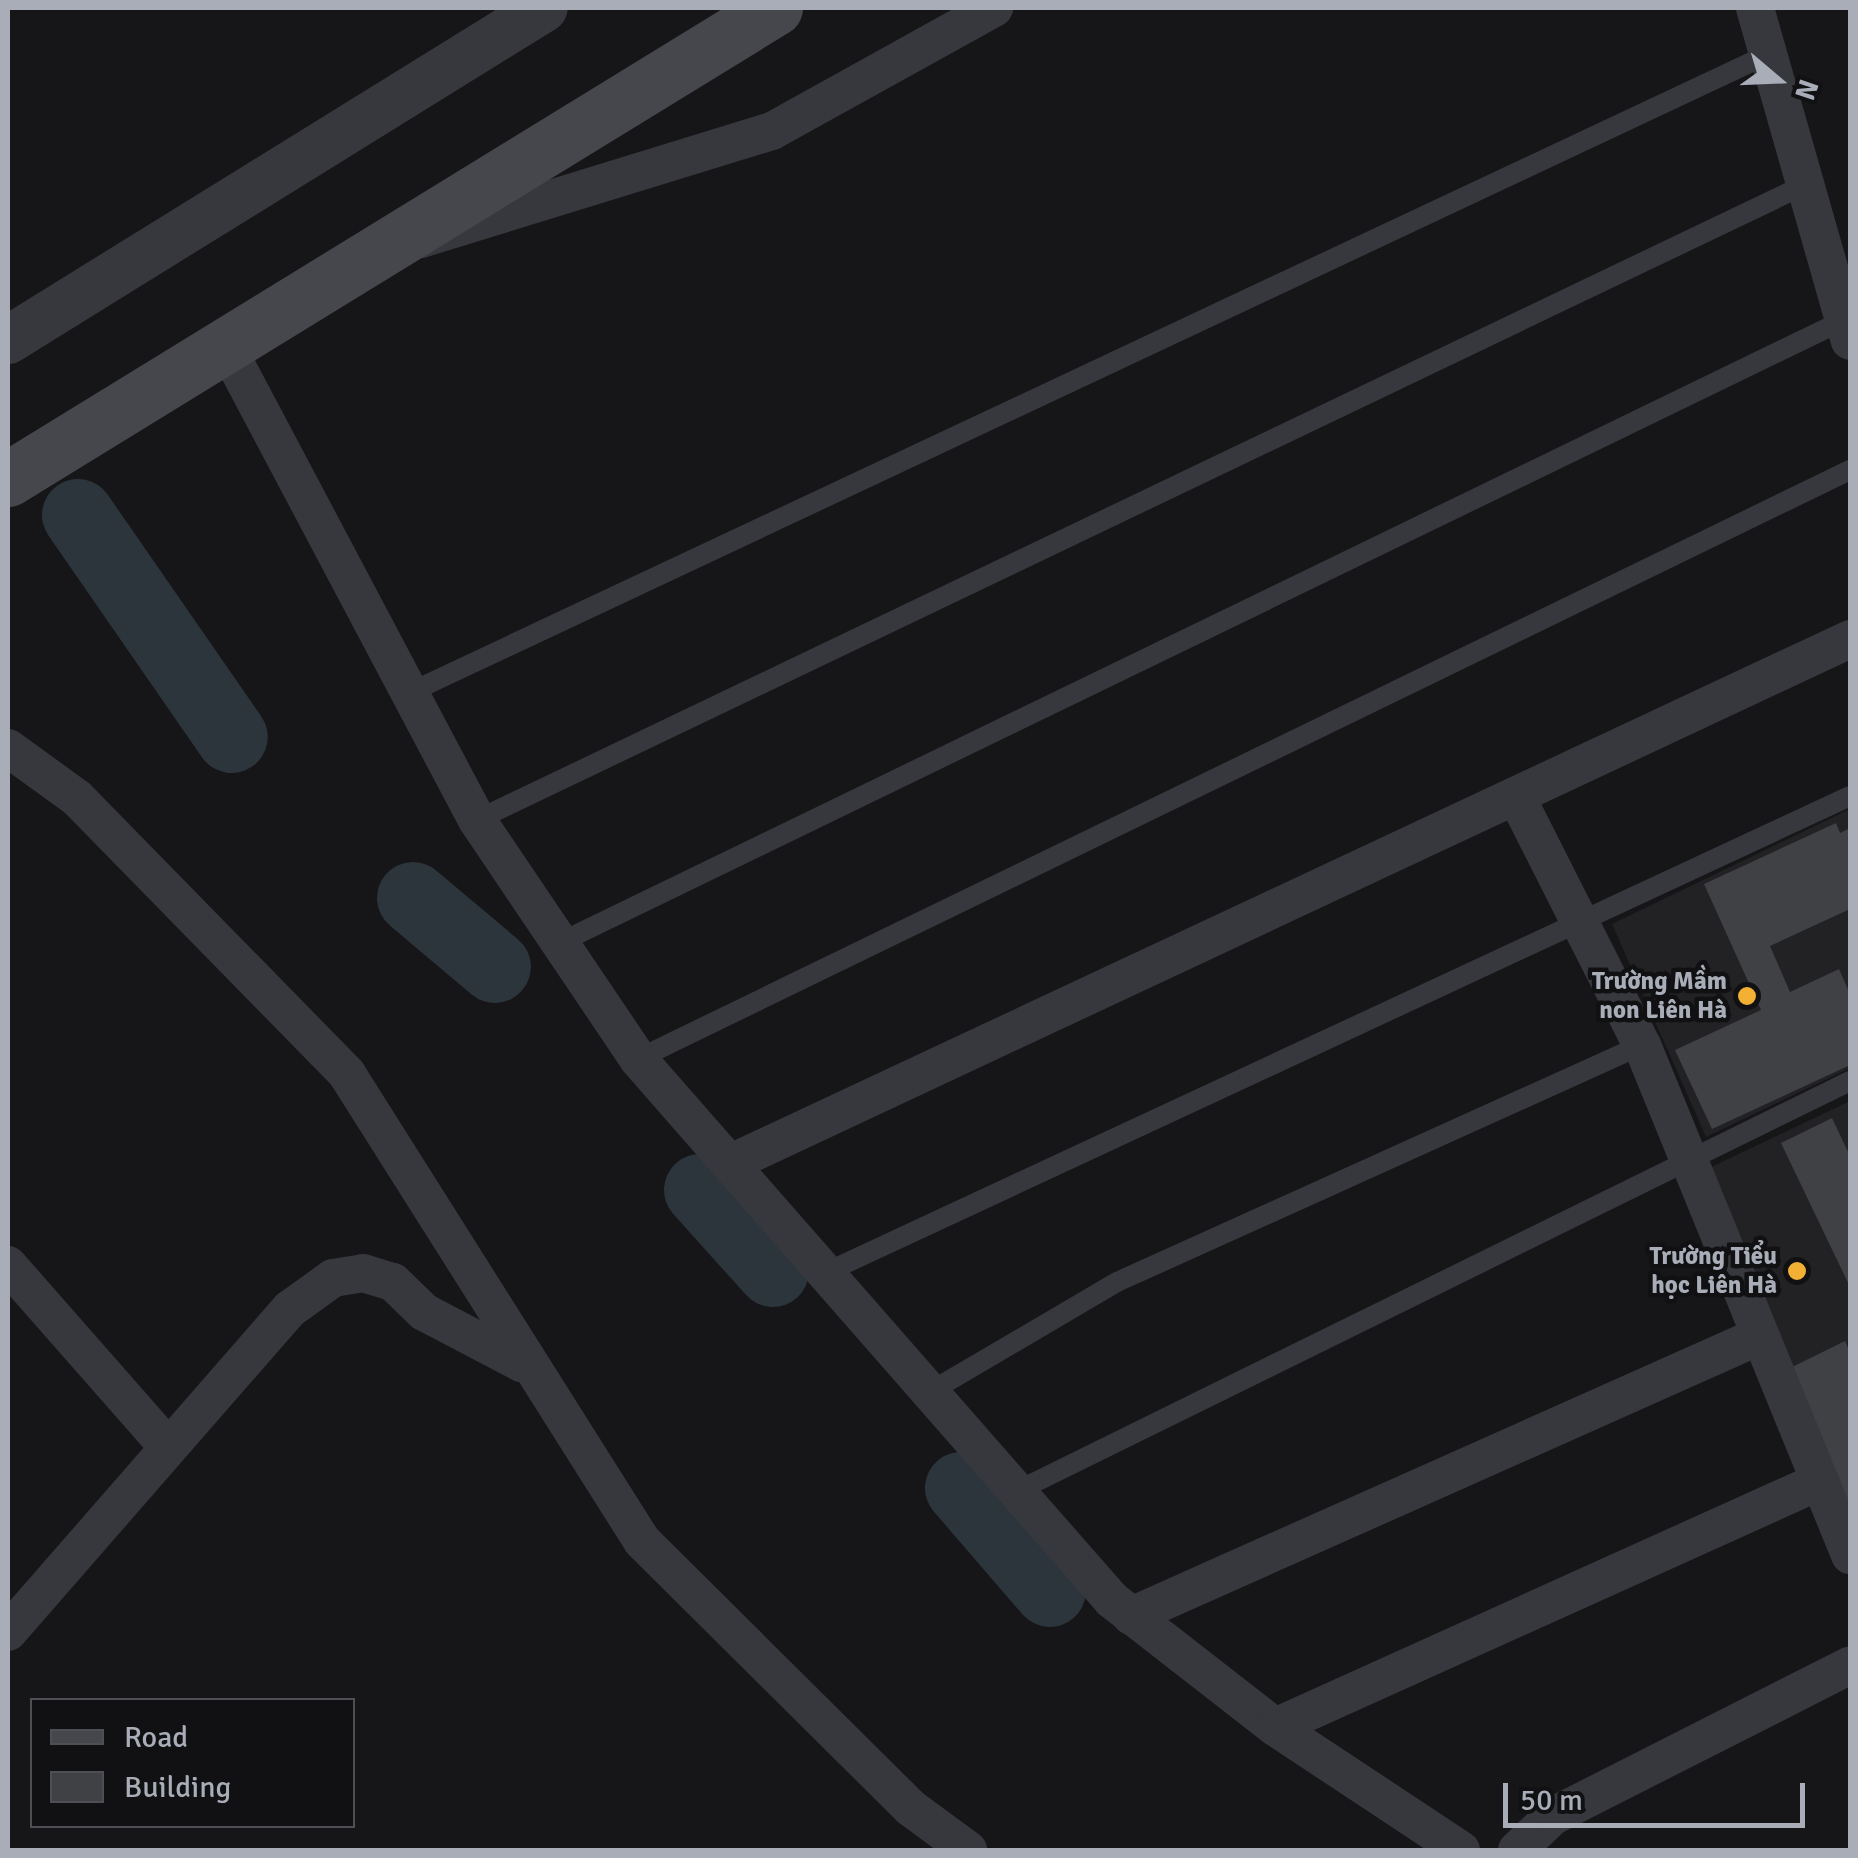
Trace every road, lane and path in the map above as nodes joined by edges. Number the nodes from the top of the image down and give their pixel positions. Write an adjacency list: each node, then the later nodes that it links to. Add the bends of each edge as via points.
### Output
1 (544, 8): 8 (street)
2 (775, 8): 7 (main road)
3 (994, 8): 7 (street, via 772,131 537,210)
4 (1755, 8): 5 (street)
5 (1762, 57): 6 (street); 14 (lane)
6 (1800, 186): 9 (street); 18 (lane)
7 (384, 249): 10 (main road)
8 (23, 330)
9 (1846, 331): 20 (lane)
10 (226, 346): 12 (main road); 14 (street)
11 (1850, 470): 22 (lane)
12 (8, 479)
13 (1850, 639): 17 (street)
14 (411, 692): 18 (street)
15 (8, 748): 29 (street, via 77,798 347,1074)
16 (1850, 796): 19 (lane)
17 (1518, 800): 19 (street); 24 (street)
18 (476, 820): 20 (street)
19 (1580, 926): 21 (street); 27 (lane)
20 (557, 944): 22 (street)
21 (1642, 1045): 25 (street); 30 (lane, via 1117,1282)
22 (638, 1058): 24 (street)
23 (1850, 1082): 25 (lane)
24 (730, 1162): 27 (street)
25 (1686, 1165): 28 (street); 33 (lane)
26 (8, 1265): 31 (street)
27 (827, 1272): 30 (street)
28 (1757, 1337): 32 (street); 35 (street)
29 (522, 1364): 31 (street, via 424,1312 393,1282 363,1273 333,1278 299,1300); 39 (street, via 642,1541 911,1808)
30 (933, 1390): 33 (street)
31 (168, 1447): 36 (street)
32 (1820, 1480): 34 (street); 38 (street)
33 (1014, 1493): 35 (street)
34 (1850, 1555)
35 (1131, 1616): 38 (street)
36 (8, 1632)
37 (1850, 1665): 41 (street, via 1553,1816)
38 (1275, 1727): 40 (street)
39 (968, 1850)
40 (1462, 1850)
41 (1517, 1850)

